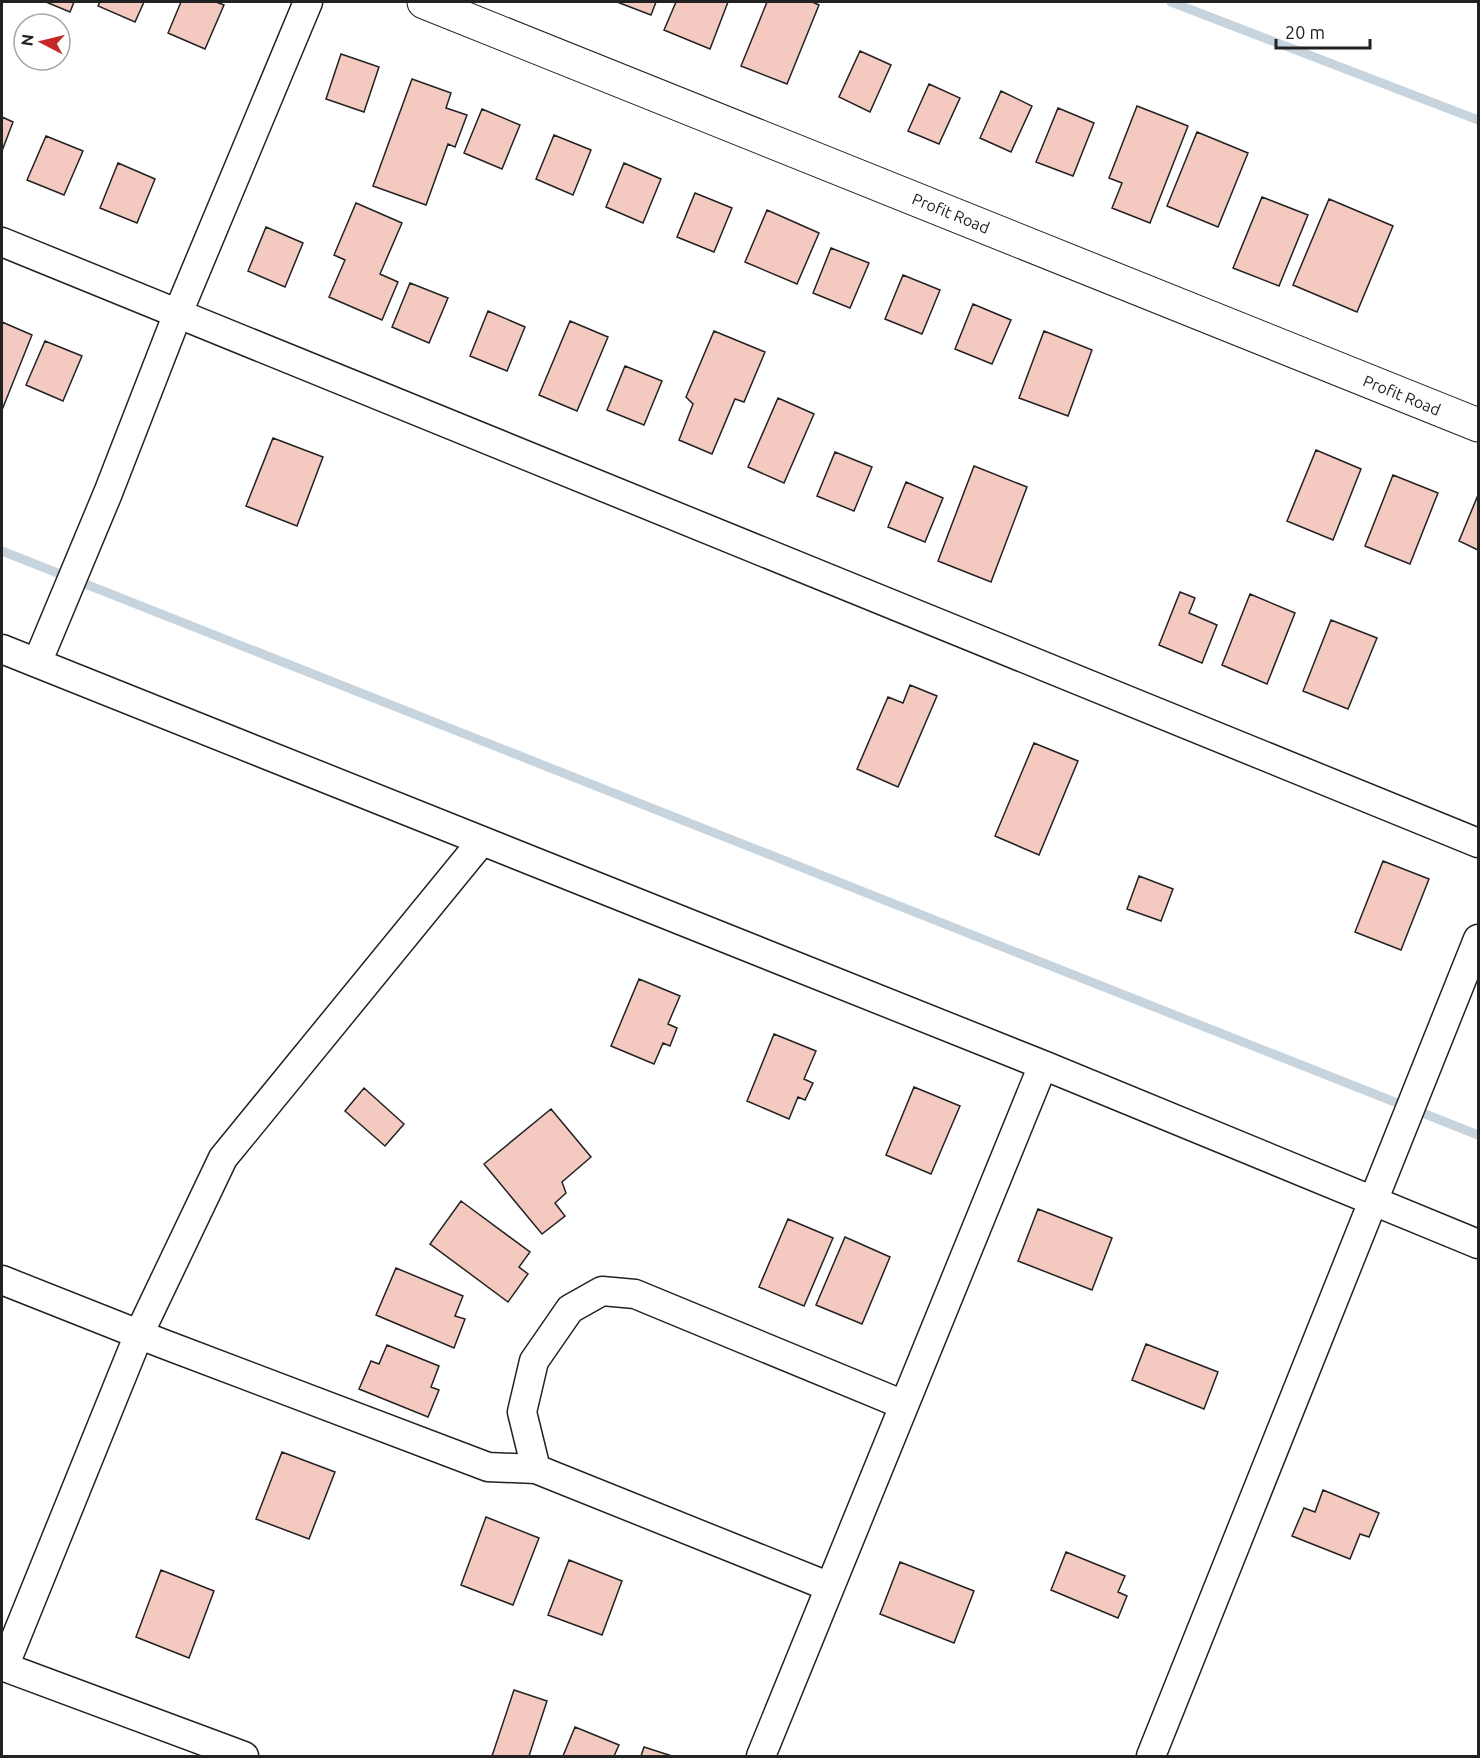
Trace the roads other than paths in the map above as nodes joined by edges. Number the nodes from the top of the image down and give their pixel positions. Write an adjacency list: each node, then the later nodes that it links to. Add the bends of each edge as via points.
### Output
1 (308, 2): 4 (street)
2 (424, 2): 5 (street, Profit Road)
3 (2, 242): 4 (street)
4 (178, 313): 7 (street); 9 (street)
5 (1479, 425)
6 (2, 649): 7 (street)
7 (37, 663): 8 (street)
8 (482, 841): 11 (street); 15 (street, via 223,1158)
9 (1479, 843)
10 (1479, 939): 12 (street)
11 (1043, 1065): 12 (street); 16 (street)
12 (1373, 1202): 13 (street); 22 (street)
13 (1479, 1244)
14 (2, 1280): 15 (street)
15 (139, 1334): 17 (street, via 488,1467); 19 (street)
16 (904, 1405): 17 (street, via 635,1294 602,1291 570,1309 534,1361 522,1412); 18 (street)
17 (536, 1468): 18 (street)
18 (830, 1587): 21 (street)
19 (3, 1666): 20 (street)
20 (244, 1756)
21 (761, 1756)
22 (1151, 1756)

